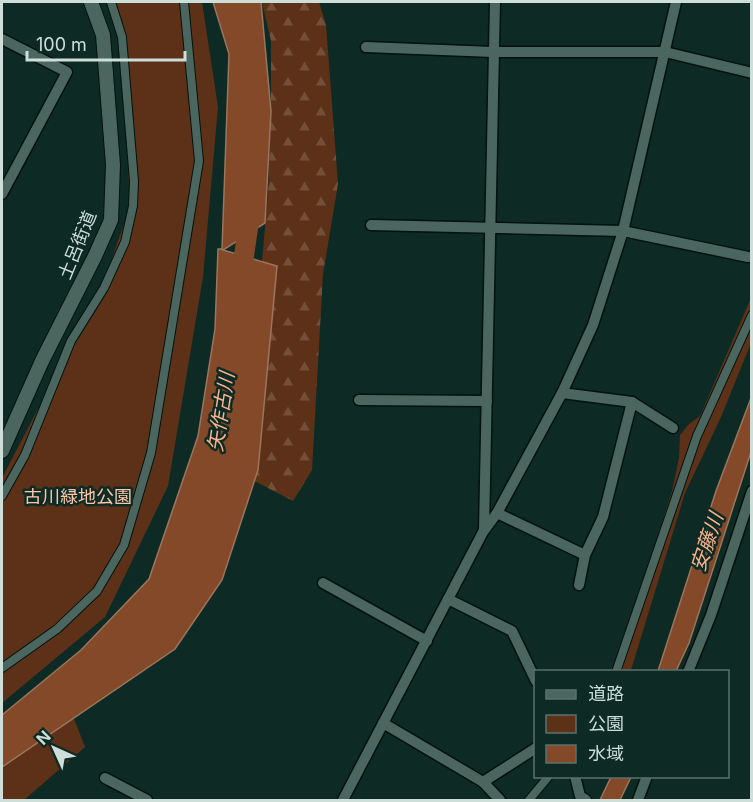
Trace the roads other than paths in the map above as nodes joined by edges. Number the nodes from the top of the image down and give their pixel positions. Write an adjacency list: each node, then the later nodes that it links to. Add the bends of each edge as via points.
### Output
1 (92, 2): 22 (street, 土呂街道, via 103,35 113,165 111,220)
2 (111, 2): 24 (street, via 122,37 133,206 125,242 104,288 71,341 25,455)
3 (184, 2): 32 (street, via 199,161 151,453 124,545 97,591 57,629)
4 (495, 2): 8 (street)
5 (676, 2): 9 (street)
6 (2, 39): 11 (street, via 67,72)
7 (366, 47): 8 (street)
8 (494, 52): 9 (street); 13 (street)
9 (665, 52): 10 (street); 14 (street)
10 (752, 73)
11 (2, 194)
12 (371, 225): 13 (street)
13 (489, 229): 14 (street); 19 (street)
14 (623, 231): 15 (street); 17 (street, via 593,325)
15 (748, 257)
16 (752, 315): 33 (street, via 697,436)
17 (562, 393): 20 (street); 25 (street)
18 (358, 400): 19 (street)
19 (487, 401): 26 (street)
20 (632, 402): 21 (street); 27 (street, via 603,517)
21 (673, 428)
22 (2, 451)
23 (752, 491): 34 (street)
24 (2, 496)
25 (497, 513): 26 (street); 27 (street)
26 (483, 532): 30 (street)
27 (585, 555): 29 (street)
28 (323, 583): 31 (street)
29 (579, 585)
30 (448, 599): 31 (street); 35 (street, via 512,631)
31 (427, 641): 36 (street)
32 (2, 668)
33 (617, 670)
34 (689, 670)
35 (534, 677)
36 (382, 723): 42 (street); 45 (street)
37 (534, 749): 42 (street)
38 (105, 778): 44 (street)
39 (548, 778): 47 (street)
40 (575, 778): 43 (street)
41 (647, 778): 48 (street)
42 (483, 782): 46 (street)
43 (581, 799)
44 (147, 801)
45 (343, 801)
46 (500, 801)
47 (529, 801)
48 (638, 801)

